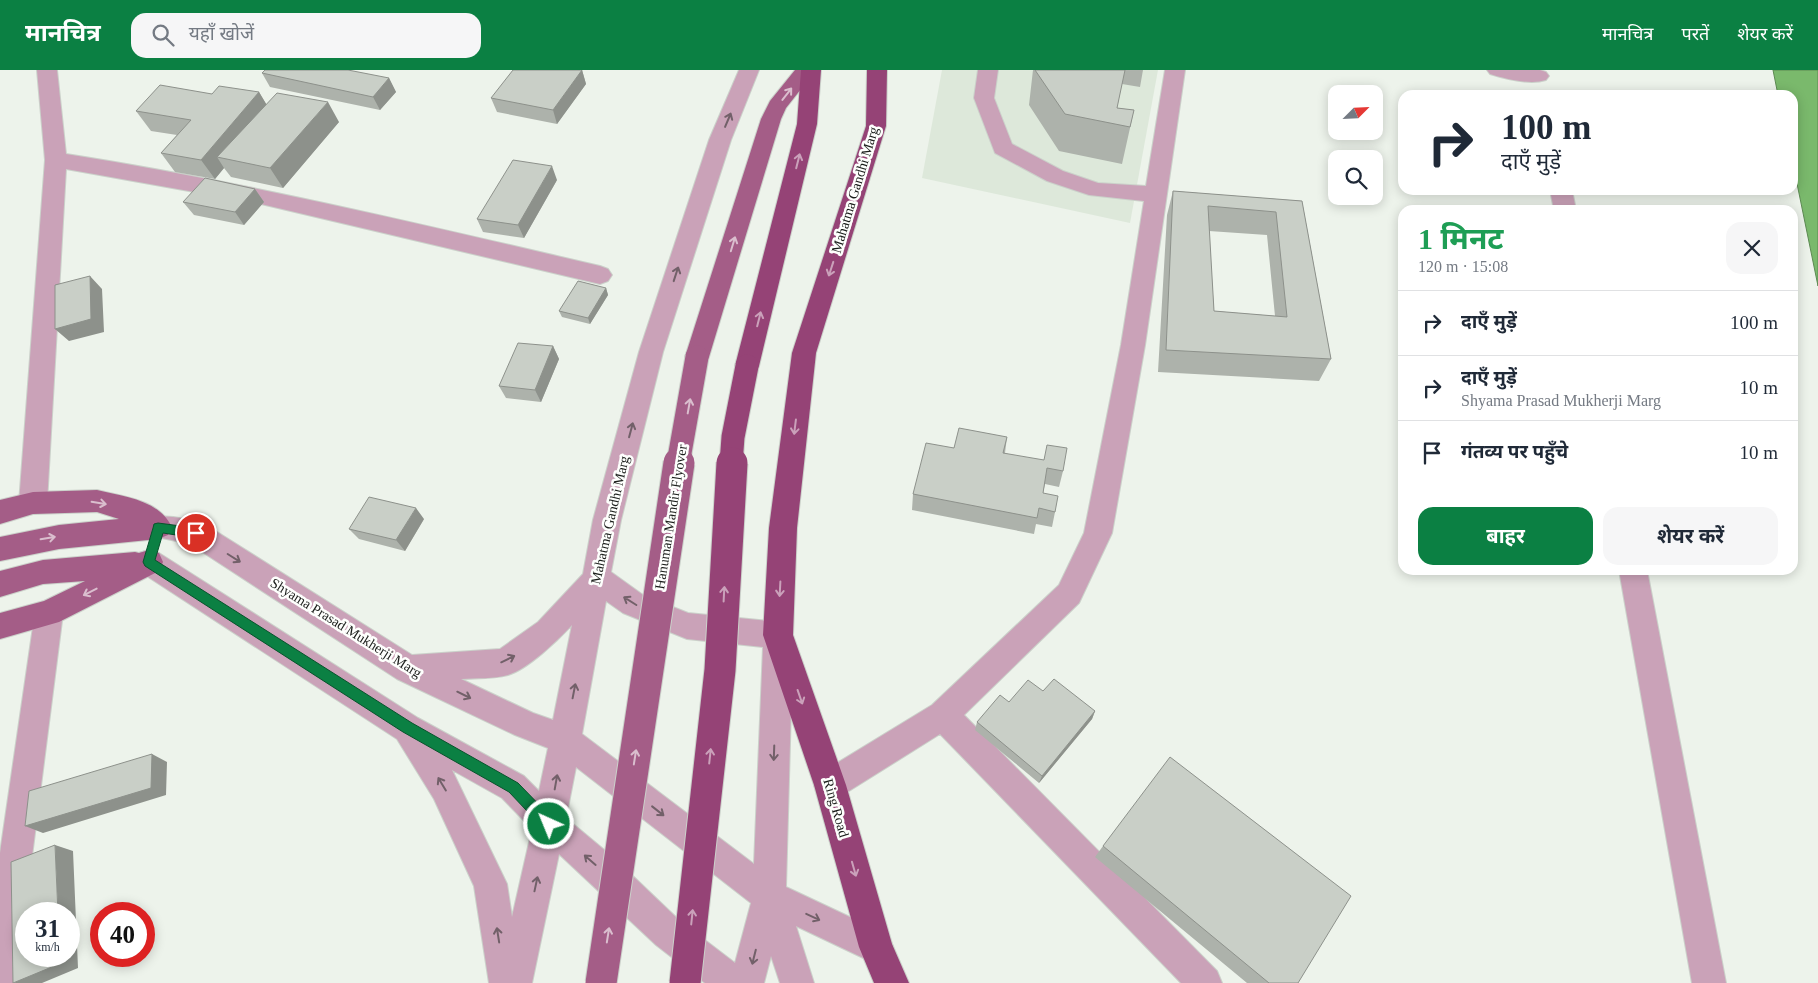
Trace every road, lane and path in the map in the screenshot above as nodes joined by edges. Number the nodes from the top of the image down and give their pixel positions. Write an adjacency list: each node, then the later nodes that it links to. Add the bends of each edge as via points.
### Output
1 (47, 70): 10 (street)
2 (749, 70): 19 (street, Mahatma Gandhi Marg, one-way to 2, via 607,520 651,352 720,140)
3 (806, 70): 35 (main road, Hanuman Mandir Flyover, one-way to 3, bridge, via 697,357 771,119 777,106)
4 (811, 70): 36 (highway, one-way to 4, bridge, via 720,670 733,437 747,366 807,124)
5 (877, 70): 23 (highway, Mahatma Gandhi Marg, one-way to 23, via 876,126 804,354 783,528)
6 (988, 70): 11 (street, via 984,98 1003,148 1055,176 1097,190)
7 (1175, 70): 11 (street)
8 (1497, 70): 9 (street)
9 (1540, 80)
10 (56, 160): 12 (street, via 146,174); 13 (street)
11 (1156, 194): 25 (street, via 1133,345 1098,533 1069,594)
12 (600, 275)
13 (32, 503): 14 (main road); 15 (main road, one-way to 15, via 97,501 144,514)
14 (0, 512)
15 (158, 528): 16 (main road, Shyama Prasad Mukherji Marg, one-way to 15, via 78,534); 17 (main road); 24 (street, Shyama Prasad Mukherji Marg, one-way to 24, via 196,533)
16 (0, 549)
17 (149, 562): 20 (main road, via 43,572); 21 (main road, one-way to 21); 26 (street)
18 (1634, 575): 42 (street)
19 (597, 578): 23 (street, one-way to 19, via 687,626 633,604); 24 (street, one-way to 19, via 506,662 548,631); 27 (street, Mahatma Gandhi Marg, one-way to 19)
20 (0, 584)
21 (49, 613): 22 (main road); 32 (street)
22 (0, 626)
23 (778, 635): 28 (highway, Ring Road, one-way to 28); 30 (street, one-way to 30)
24 (408, 669): 27 (street, Shyama Prasad Mukherji Marg, one-way to 27, via 526,725)
25 (943, 715): 28 (street); 41 (street)
26 (407, 728): 29 (street, via 513,788); 33 (street, one-way to 26, via 490,884 445,788)
27 (564, 739): 29 (street, Mahatma Gandhi Marg, one-way to 27); 30 (street, Shyama Prasad Mukherji Marg, one-way to 30)
28 (830, 785): 31 (highway, Ring Road, one-way to 31)
29 (549, 824): 34 (street, Mahatma Gandhi Marg, one-way to 29); 37 (street, one-way to 29, via 668,933)
30 (769, 896): 31 (street, Shyama Prasad Mukherji Marg, one-way to 31); 38 (street, one-way to 38); 39 (street)
31 (876, 947): 40 (highway, Ring Road)
32 (0, 974)
33 (506, 983)
34 (515, 983)
35 (601, 983)
36 (685, 983)
37 (733, 983)
38 (747, 983)
39 (797, 983)
40 (892, 983)
41 (1205, 983)
42 (1709, 983)

